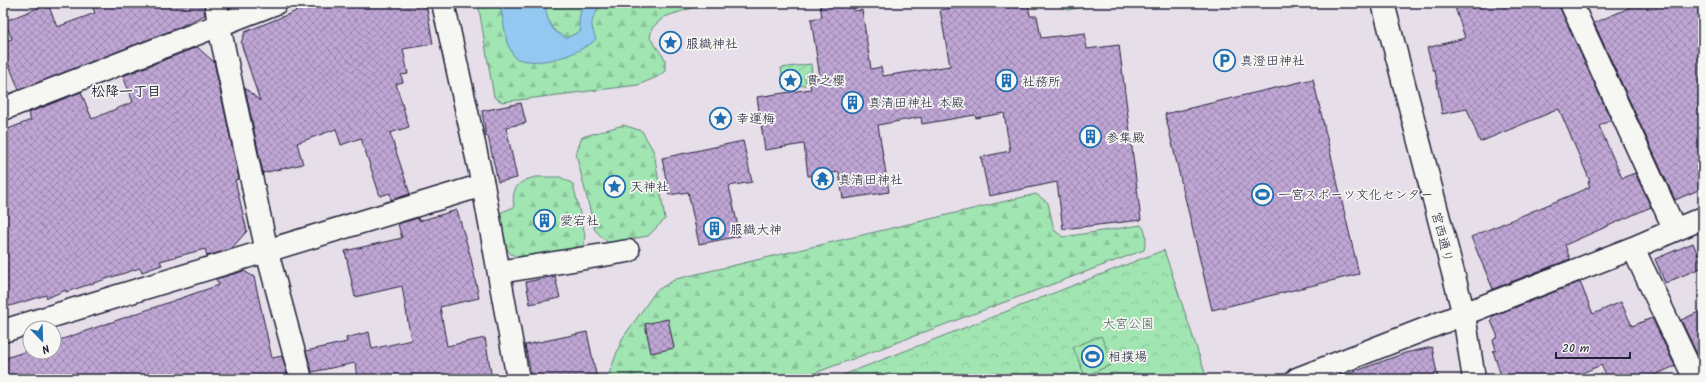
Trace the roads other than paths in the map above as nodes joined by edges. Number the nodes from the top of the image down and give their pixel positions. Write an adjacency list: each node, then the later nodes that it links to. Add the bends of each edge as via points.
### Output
1 (216, 3): 6 (street)
2 (276, 3): 6 (street)
3 (443, 3): 8 (street)
4 (1383, 3): 15 (street, 宮西通り)
5 (1571, 3): 10 (street)
6 (219, 26): 7 (street); 13 (street)
7 (3, 110)
8 (483, 185): 13 (street); 14 (street)
9 (1703, 218): 10 (street)
10 (1675, 230): 11 (street)
11 (1633, 248): 15 (street); 21 (street)
12 (628, 251): 14 (street)
13 (267, 252): 16 (street); 17 (street)
14 (499, 272): 18 (street)
15 (1464, 315): 19 (street); 20 (street, 宮西通り)
16 (3, 331)
17 (301, 379)
18 (518, 379)
19 (1297, 379)
20 (1474, 379)
21 (1695, 379)

